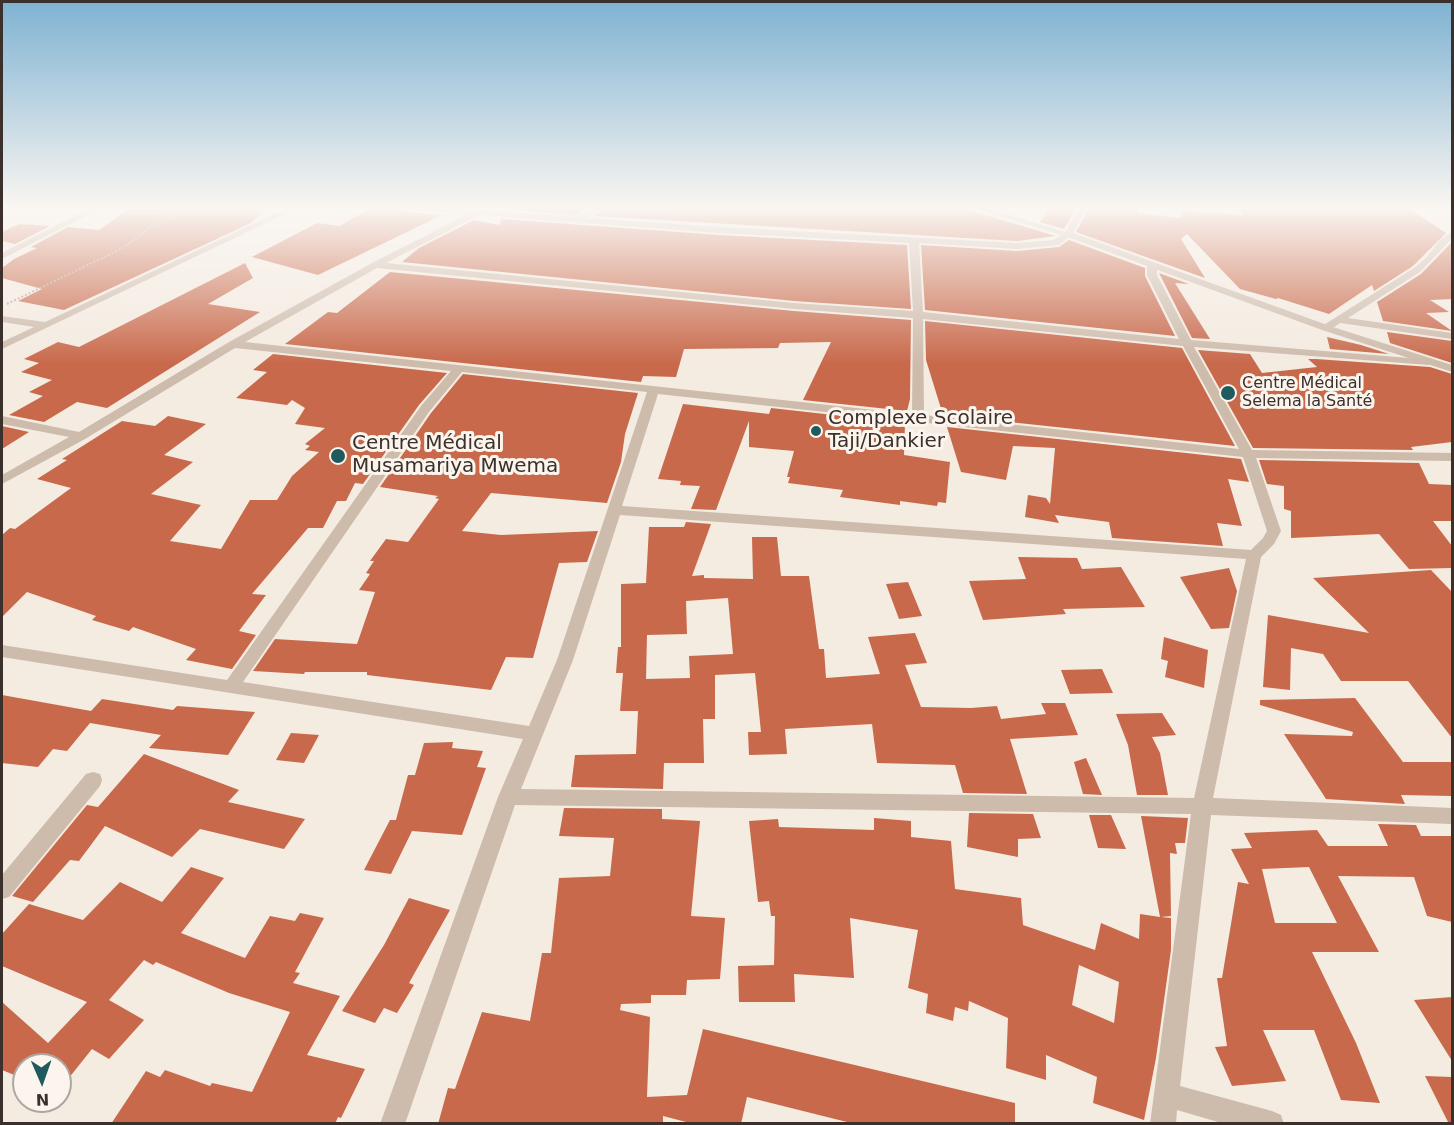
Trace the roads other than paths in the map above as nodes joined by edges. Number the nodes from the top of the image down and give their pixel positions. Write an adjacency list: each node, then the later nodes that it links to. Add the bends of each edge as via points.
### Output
1 (185, 260): 11 (street)
2 (386, 260): 6 (street)
3 (915, 260): 8 (street)
4 (1135, 260): 7 (street)
5 (1430, 260): 10 (street)
6 (375, 265): 8 (street); 15 (street)
7 (1152, 266): 12 (street); 14 (street, via 1152,275)
8 (918, 315): 14 (street); 21 (street)
9 (2, 319): 11 (street)
10 (1338, 320): 12 (street); 13 (street)
11 (46, 325): 16 (street)
12 (1326, 328): 17 (street)
13 (1452, 336)
14 (1188, 343): 17 (street); 24 (street)
15 (233, 344): 18 (street); 23 (street)
16 (2, 346)
17 (1429, 362): 19 (street)
18 (460, 368): 20 (street); 30 (street, via 426,409)
19 (1452, 369)
20 (654, 389): 21 (street); 27 (street)
21 (918, 417): 24 (street)
22 (2, 420): 23 (street)
23 (81, 436): 26 (street)
24 (1248, 454): 25 (street); 28 (street, via 1274,531)
25 (1452, 457)
26 (2, 480)
27 (614, 510): 28 (street); 31 (street, via 565,660)
28 (1254, 555): 34 (street)
29 (2, 651): 30 (street)
30 (230, 688): 31 (street)
31 (534, 734): 33 (street)
32 (93, 780): 36 (street)
33 (508, 797): 34 (street); 38 (street)
34 (1202, 806): 35 (street); 37 (street)
35 (1452, 816)
36 (2, 890)
37 (1168, 1095): 39 (street); 40 (street)
38 (392, 1124)
39 (1163, 1124)
40 (1272, 1124)

